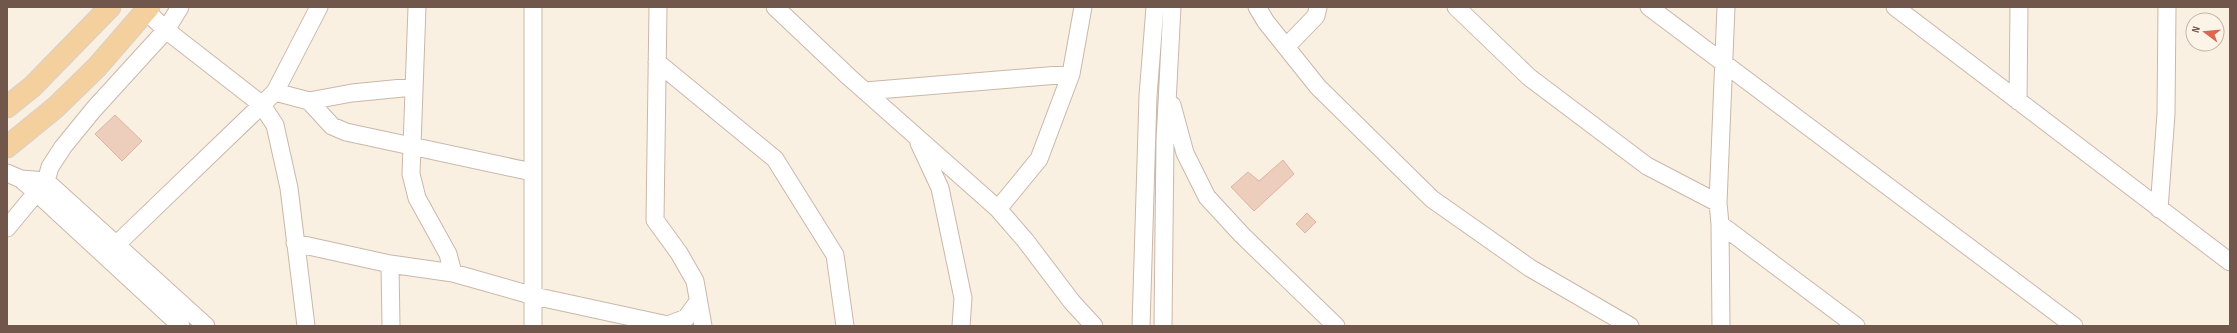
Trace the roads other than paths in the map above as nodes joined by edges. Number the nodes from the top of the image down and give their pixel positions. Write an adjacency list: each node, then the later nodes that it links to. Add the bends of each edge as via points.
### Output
1 (110, 7): 32 (main road, via 33,86)
2 (180, 7): 20 (street)
3 (319, 7): 28 (street)
4 (417, 7): 26 (street)
5 (533, 7): 36 (street)
6 (658, 7): 22 (street)
7 (775, 7): 27 (street)
8 (1084, 7): 24 (street)
9 (1155, 7): 61 (street, via 1148,96)
10 (1172, 7): 25 (street)
11 (1256, 7): 21 (street)
12 (1318, 7): 21 (street, via 1316,16)
13 (1456, 7): 39 (street, via 1529,77 1647,166)
14 (1649, 7): 23 (street)
15 (1726, 7): 23 (street)
16 (1895, 7): 30 (street)
17 (2019, 7): 30 (street)
18 (2167, 7): 41 (street, via 2166,114)
19 (148, 9): 20 (street); 35 (main road, via 97,67 56,107)
20 (166, 30): 31 (street); 38 (street, via 63,147)
21 (1286, 48): 64 (street, via 1318,87 1432,199 1530,268)
22 (656, 62): 50 (street, via 655,220 695,281); 59 (street, via 775,159 835,255)
23 (1725, 63): 39 (street); 67 (street)
24 (1071, 74): 27 (street); 40 (street, via 1039,159)
25 (1167, 84): 51 (street, via 1185,153 1207,197 1242,235); 62 (street)
26 (413, 87): 29 (street); 34 (street)
27 (865, 91): 33 (street)
28 (275, 92): 29 (street); 31 (street)
29 (309, 101): 34 (street, via 332,126 346,132)
30 (2018, 101): 41 (street)
31 (261, 104): 44 (street, via 275,125 290,188); 45 (street)
32 (7, 106)
33 (916, 137): 40 (street); 60 (street, via 940,188 963,298)
34 (412, 146): 36 (street); 48 (street, via 411,174 417,198 448,254)
35 (7, 147)
36 (532, 172): 49 (street)
37 (14, 176): 38 (street)
38 (41, 187): 43 (street); 45 (street); 53 (street)
39 (1718, 203): 42 (street)
40 (998, 209): 52 (street)
41 (2160, 209): 46 (street)
42 (1720, 224): 65 (street); 66 (street)
43 (7, 228)
44 (295, 243): 47 (street); 55 (street)
45 (117, 244): 54 (street)
46 (2230, 262)
47 (390, 264): 48 (street); 56 (street)
48 (453, 273): 49 (street)
49 (534, 296): 50 (street, via 668,325 686,318); 57 (street)
50 (697, 303): 58 (street)
51 (1331, 320): 63 (street)
52 (1090, 324)
53 (181, 326)
54 (206, 326)
55 (306, 326)
56 (391, 326)
57 (533, 326)
58 (703, 326)
59 (845, 326)
60 (961, 326)
61 (1141, 326)
62 (1163, 326)
63 (1351, 326)
64 (1630, 326)
65 (1720, 326)
66 (1856, 326)
67 (2074, 326)

